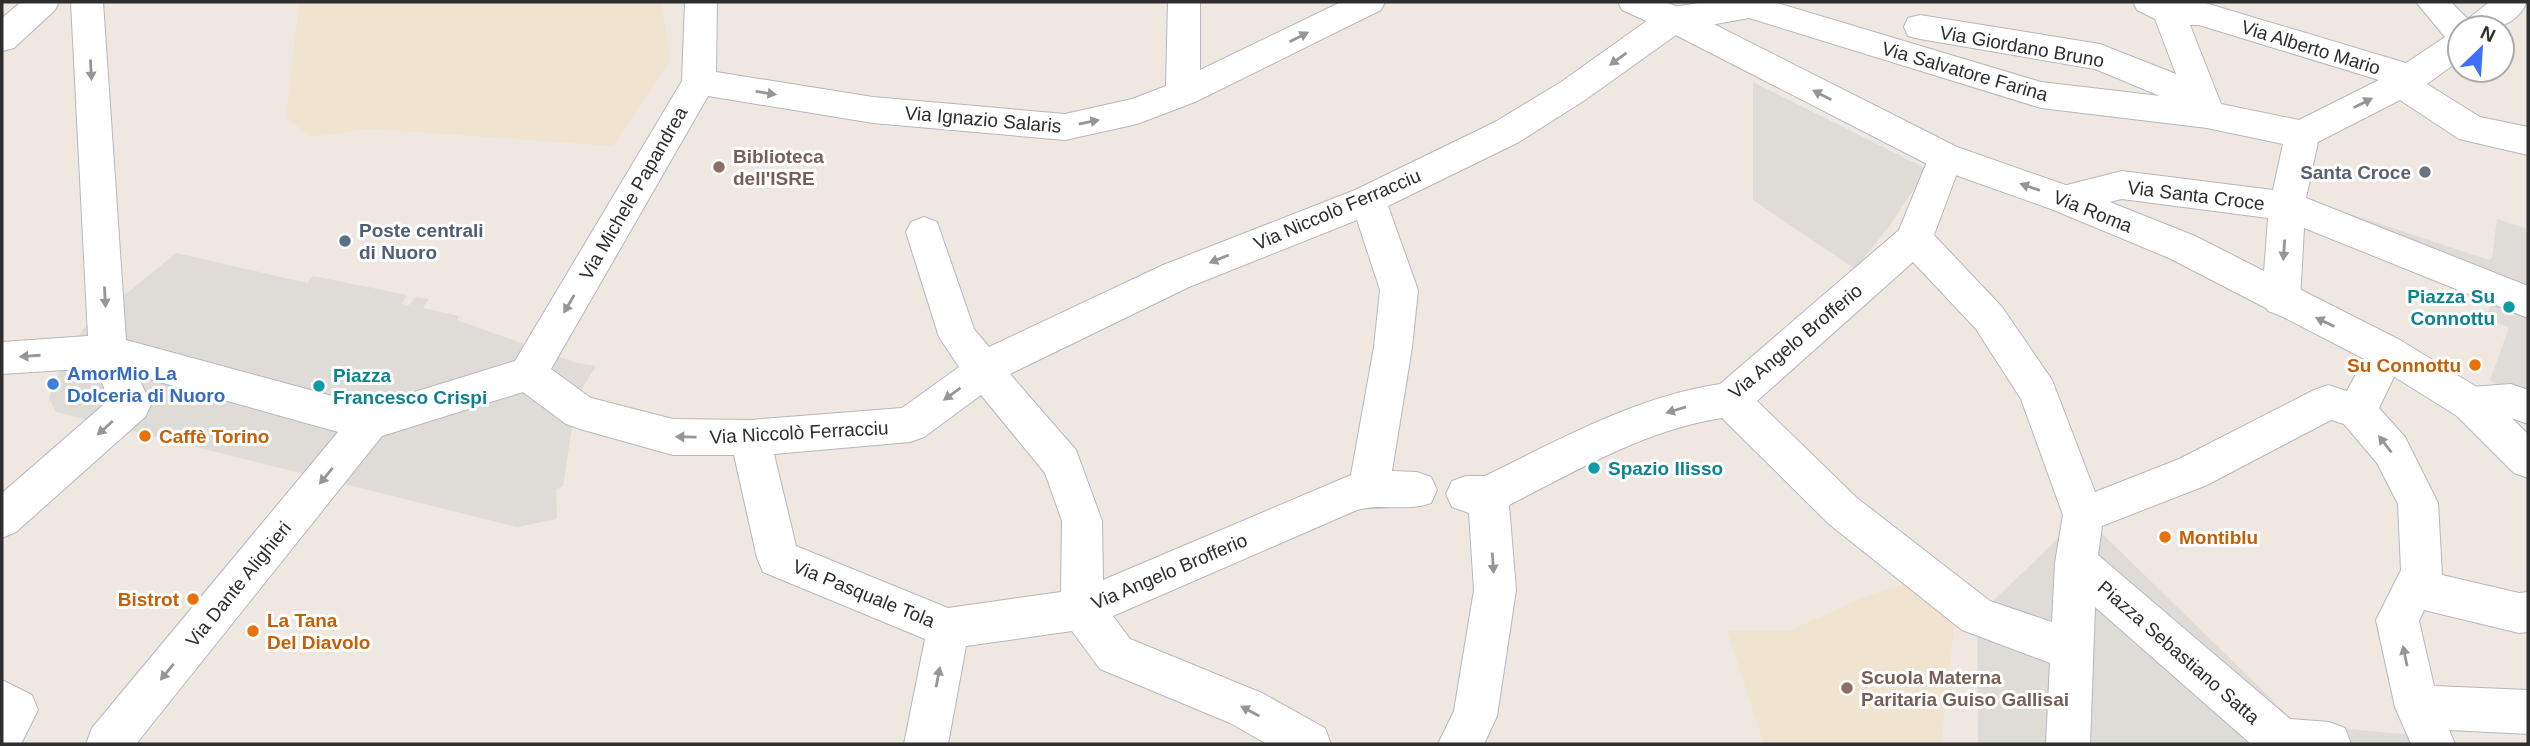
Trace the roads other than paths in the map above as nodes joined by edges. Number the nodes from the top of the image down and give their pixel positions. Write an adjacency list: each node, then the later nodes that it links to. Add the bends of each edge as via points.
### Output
1 (43, 2): 15 (street)
2 (87, 2): 31 (street, one-way to 31)
3 (701, 2): 18 (street, Via Michele Papandrea)
4 (1184, 2): 19 (street)
5 (1368, 2): 19 (street, Via Ignazio Salaris, one-way to 5)
6 (1634, 2): 13 (street, Via Roma)
7 (2432, 2): 12 (street)
8 (2511, 2): 11 (street)
9 (1758, 4): 13 (street, Via Salvatore Farina); 20 (street, Via Salvatore Farina, via 1824,31 2041,95)
10 (2163, 5): 17 (street, Via Alberto Mario); 20 (street)
11 (2496, 14)
12 (2446, 17)
13 (1674, 19): 23 (street, Via Roma, one-way to 13); 25 (street, Via Niccolò Ferracciu, one-way to 25, via 1507,132)
14 (1920, 27): 20 (street, Via Giordano Bruno, via 2099,57)
15 (2, 39)
16 (2446, 53): 17 (street)
17 (2406, 81): 21 (street, one-way to 17); 22 (street, Via Alberto Mario, via 2471,129)
18 (699, 82): 19 (street, Via Ignazio Salaris, one-way to 19, via 873,110 1065,127 1136,111); 35 (street, Via Michele Papandrea, one-way to 35)
19 (1183, 93)
20 (2204, 107): 21 (street, Via Salvatore Farina)
21 (2302, 134): 26 (street)
22 (2528, 141)
23 (1945, 157): 24 (street, Via Roma, one-way to 23); 28 (street, Via Angelo Brofferio)
24 (2064, 199): 26 (street, Via Santa Croce, via 2122,185); 29 (street, Via Roma, via 2182,247)
25 (1368, 200): 34 (street, Via Niccolò Ferracciu, one-way to 34, via 1175,276); 43 (street, via 1399,290)
26 (2287, 206): 29 (street, one-way to 29); 30 (street)
27 (925, 232): 34 (street, via 958,337)
28 (1914, 239): 36 (street, Via Angelo Brofferio); 45 (street, via 1989,318 2038,392)
29 (2281, 300): 32 (street, Via Roma, one-way to 29)
30 (2528, 302)
31 (108, 351): 33 (street, one-way to 33); 40 (street); 46 (street, one-way to 46, via 131,405)
32 (2387, 352): 37 (street, Via Roma); 39 (street)
33 (2, 358)
34 (984, 370): 41 (street, Via Niccolò Ferracciu, one-way to 41, via 910,425); 49 (street, via 1062,463 1082,520)
35 (528, 374): 40 (street); 41 (street, Via Niccolò Ferracciu, one-way to 35, via 673,437 580,412)
36 (1730, 400): 52 (street, via 1843,511 1977,616); 61 (street, Via Angelo Brofferio, one-way to 61, via 1690,406 1622,428 1477,494 1495,590 1475,716)
37 (2471, 404): 38 (street, via 2511,401); 42 (street, Via Roma)
38 (2528, 407)
39 (2357, 411): 45 (street, via 2328,402 2193,472); 48 (street, one-way to 39, via 2422,572 2418,503 2391,450)
40 (369, 423): 58 (street, Via Dante Alighieri, one-way to 58)
41 (750, 438): 51 (street, Via Pasquale Tola, via 778,558)
42 (2528, 460)
43 (1369, 488): 44 (street, Via Angelo Brofferio); 49 (street, Via Angelo Brofferio)
44 (1418, 490)
45 (2083, 515): 47 (street, Piazza Sebastiano Satta)
46 (2, 519)
47 (2076, 564): 52 (street, Piazza Sebastiano Satta); 57 (street, Piazza Sebastiano Satta)
48 (2415, 588): 50 (street); 55 (street, one-way to 48, via 2397,620)
49 (1082, 609): 51 (street, Via Angelo Brofferio); 60 (street, one-way to 49, via 1246,708 1115,654)
50 (2528, 612)
51 (948, 628): 59 (street, one-way to 51)
52 (2072, 650): 62 (street, Piazza Sebastiano Satta)
53 (2, 701): 56 (street, via 16,710)
54 (2528, 712): 55 (street)
55 (2425, 726)
56 (2, 735)
57 (2280, 743): 63 (street, Piazza Sebastiano Satta)
58 (108, 744)
59 (926, 744)
60 (1309, 744)
61 (1460, 744)
62 (2068, 744)
63 (2329, 744)

